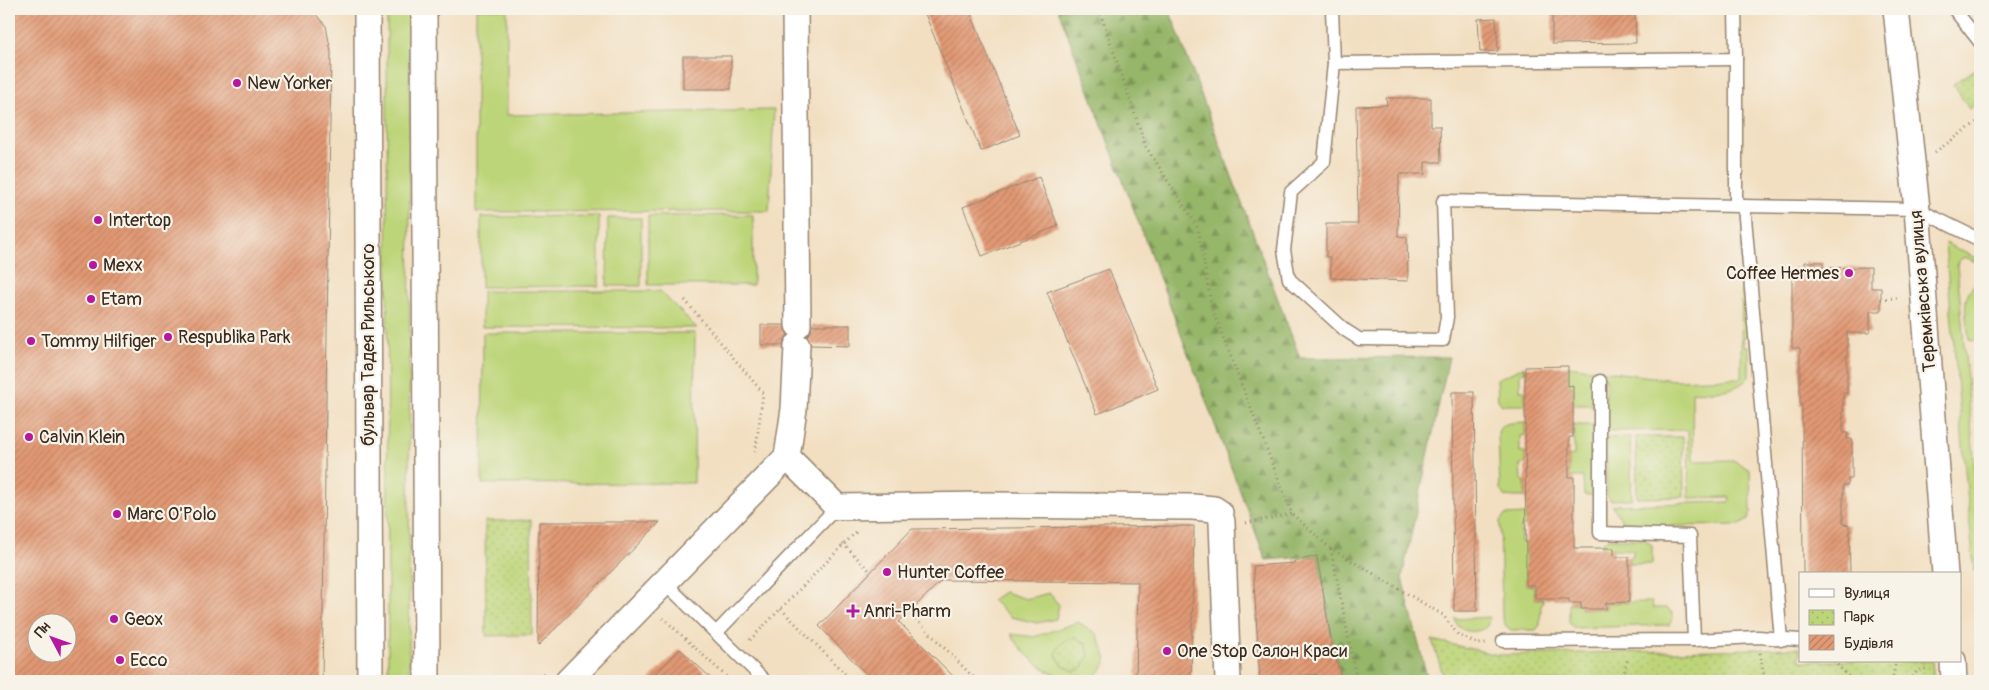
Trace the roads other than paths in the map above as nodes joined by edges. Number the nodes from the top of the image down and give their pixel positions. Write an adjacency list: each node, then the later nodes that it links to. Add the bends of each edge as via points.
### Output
1 (367, 9): 26 (street, бульвар Тадея Рильського)
2 (424, 9): 27 (street)
3 (795, 9): 15 (street, via 798,335 794,409)
4 (1332, 9): 10 (lane)
5 (1735, 9): 9 (lane)
6 (1896, 9): 12 (street, Теремківська вулиця)
7 (1954, 9): 8 (lane)
8 (1980, 42)
9 (1736, 59): 10 (lane); 11 (lane)
10 (1334, 63): 11 (lane, via 1324,162 1290,192 1284,250 1289,279 1359,339 1443,340 1447,317 1443,201)
11 (1740, 205): 12 (lane); 21 (lane)
12 (1917, 209): 13 (lane); 17 (street, Теремківська вулиця)
13 (1980, 240)
14 (1600, 380): 20 (lane, via 1600,533 1690,536)
15 (787, 457): 16 (street); 18 (street)
16 (837, 507): 19 (lane); 29 (street, via 988,505 1214,509 1220,513 1222,522)
17 (1945, 572)
18 (665, 583): 19 (lane); 25 (street)
19 (716, 633): 28 (lane)
20 (1694, 640): 21 (lane, via 1758,637); 23 (lane)
21 (1781, 640): 22 (lane)
22 (1799, 640)
23 (1503, 641)
24 (1953, 662): 30 (street)
25 (560, 674)
26 (370, 681)
27 (427, 681)
28 (765, 681)
29 (1228, 681)
30 (1954, 681)

